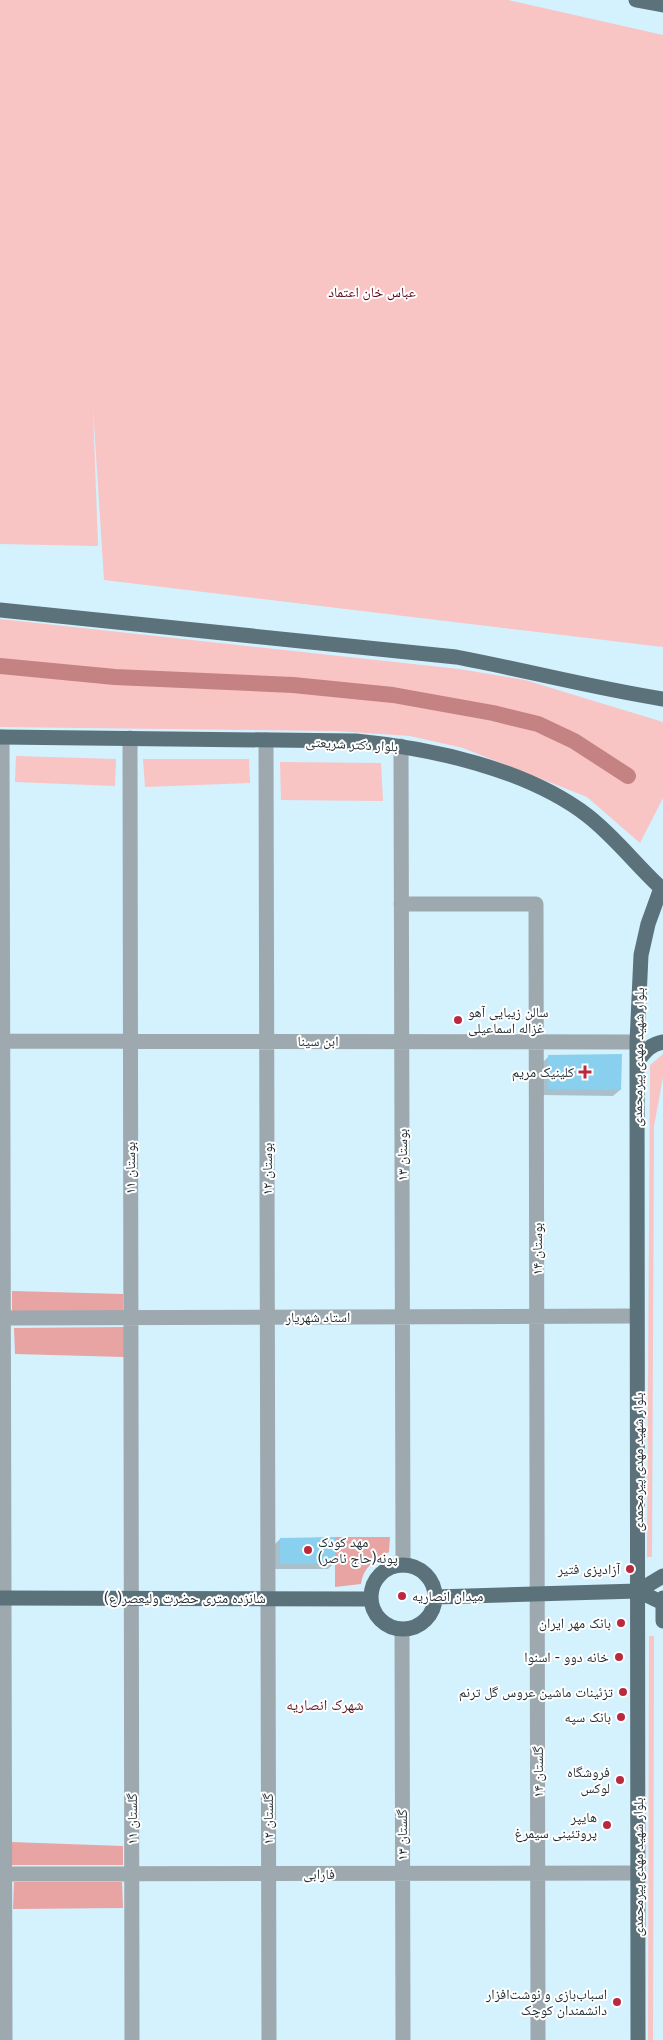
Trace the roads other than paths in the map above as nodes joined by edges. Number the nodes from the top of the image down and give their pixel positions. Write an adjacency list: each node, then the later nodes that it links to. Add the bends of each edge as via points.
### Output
1 (636, 0): 2 (main road)
2 (663, 5)
3 (0, 610): 4 (main road, via 456,657 614,691)
4 (663, 698)
5 (1, 737): 6 (main road, بلوار دکتر شریعتی); 13 (street)
6 (130, 738): 7 (main road, بلوار دکتر شریعتی); 14 (street, بوستان ۱۱)
7 (266, 740): 8 (main road, بلوار دکتر شریعتی); 15 (street, بوستان ۱۲)
8 (401, 746): 10 (main road, بلوار دکتر شریعتی, via 457,757 532,784 560,798 606,831); 11 (street, بوستان ۱۳)
9 (663, 871): 10 (main road)
10 (661, 888): 12 (main road); 18 (main road, بلوار شهید مهدی پیرمحمدی, via 641,955)
11 (401, 904): 16 (street, بوستان ۱۳); 17 (street, بوستان ۱۴, via 536,904)
12 (663, 908)
13 (1, 1041): 14 (street, ابن سینا); 26 (street)
14 (130, 1041): 15 (street, ابن سینا); 22 (street, بوستان ۱۱)
15 (266, 1041): 16 (street, ابن سینا); 23 (street, بوستان ۱۲)
16 (401, 1041): 17 (street, ابن سینا); 24 (street, بوستان ۱۳)
17 (536, 1041): 18 (street, ابن سینا); 25 (street, بوستان ۱۴)
18 (637, 1042): 20 (main road, بلوار شهید مهدی پیرمحمدی)
19 (663, 1042): 20 (main road, via 645,1050)
20 (638, 1061): 21 (main road, بلوار شهید مهدی پیرمحمدی)
21 (637, 1316): 25 (street, استاد شهریار); 29 (main road, بلوار شهید مهدی پیرمحمدی)
22 (130, 1317): 23 (street, استاد شهریار); 26 (street, استاد شهریار); 33 (street, بوستان ۱۱)
23 (267, 1317): 24 (street, استاد شهریار); 34 (street, بوستان ۱۲)
24 (402, 1317): 25 (street, استاد شهریار); 27 (street, بوستان ۱۳)
25 (537, 1317): 30 (street, بوستان ۱۴)
26 (2, 1318): 32 (street)
27 (403, 1565): 31 (main road, via 426,1574); 35 (main road, via 394,1566 379,1575 371,1590)
28 (663, 1576): 29 (main road)
29 (638, 1592): 30 (main road); 37 (main road); 41 (main road, بلوار شهید مهدی پیرمحمدی)
30 (537, 1594): 31 (main road); 40 (street, گلستان ۱۴)
31 (435, 1597): 39 (main road, via 426,1621)
32 (2, 1598): 33 (main road, شانزده متری حضرت ولیعصر(ع)); 42 (street)
33 (131, 1598): 34 (main road, شانزده متری حضرت ولیعصر(ع)); 43 (street, گلستان ۱۱)
34 (268, 1598): 35 (main road, شانزده متری حضرت ولیعصر(ع)); 44 (street, گلستان ۱۲)
35 (371, 1598): 39 (main road, via 380,1620)
36 (663, 1598): 37 (main road)
37 (663, 1603): 38 (main road)
38 (663, 1621)
39 (402, 1630): 45 (street, گلستان ۱۳)
40 (538, 1873): 41 (street, فارابی); 45 (street, فارابی); 50 (street, گلستان ۱۴)
41 (637, 1873): 51 (main road, بلوار شهید مهدی پیرمحمدی)
42 (2, 1874): 43 (street, فارابی); 46 (street)
43 (132, 1874): 44 (street, فارابی); 47 (street, گلستان ۱۱)
44 (268, 1874): 45 (street, فارابی); 48 (street, گلستان ۱۲)
45 (402, 1874): 49 (street, گلستان ۱۳)
46 (5, 2040)
47 (132, 2040)
48 (269, 2040)
49 (403, 2040)
50 (538, 2040)
51 (638, 2040)

